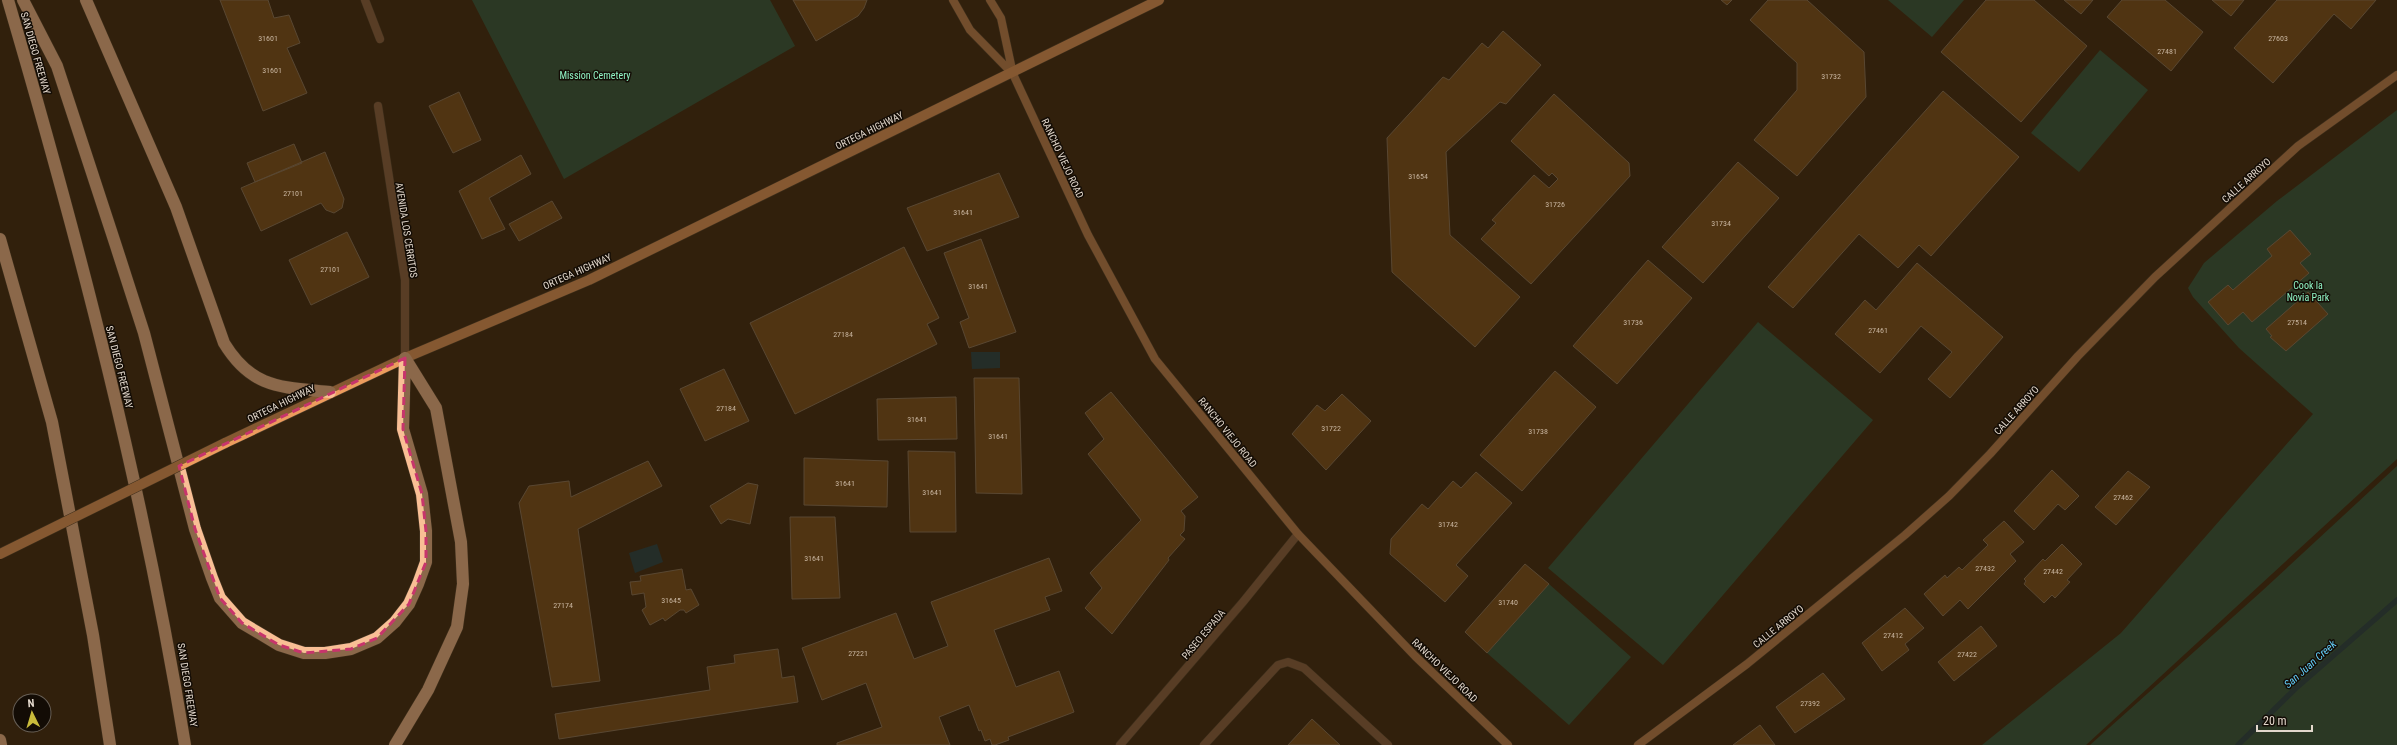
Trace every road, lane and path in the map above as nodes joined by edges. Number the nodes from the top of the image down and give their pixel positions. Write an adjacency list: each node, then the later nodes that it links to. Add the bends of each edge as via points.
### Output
1 (8, 0): 20 (highway, SAN DIEGO FREEWAY, via 55,159 115,397 166,628)
2 (23, 0): 13 (highway, via 57,66 116,246 144,333 195,529 214,585 220,598 242,623 279,645 304,653 351,649 377,638 395,622 409,604 415,591 426,562 426,531 422,494 403,429)
3 (86, 0): 14 (highway, via 176,207 224,343 248,374 277,386)
4 (366, 0): 8 (street)
5 (953, 0): 9 (main road, RANCHO VIEJO ROAD, via 970,30)
6 (990, 0): 9 (main road, RANCHO VIEJO ROAD, via 1001,18)
7 (1159, 0): 9 (main road, ORTEGA HIGHWAY)
8 (380, 39)
9 (1013, 74): 13 (main road, ORTEGA HIGHWAY, via 589,280); 15 (main road, RANCHO VIEJO ROAD, via 1088,235 1155,359)
10 (2397, 75): 26 (main road, CALLE ARROYO, via 2298,146 2154,277 2078,356 1990,454 1949,496 1905,535 1747,664)
11 (378, 106): 13 (street, AVENIDA LOS CERRITOS, via 405,280)
12 (0, 239): 19 (highway, via 52,422 93,635)
13 (405, 358): 14 (main road, ORTEGA HIGHWAY); 21 (highway, via 436,408 461,542 463,584 457,627 428,690)
14 (330, 392): 16 (main road, ORTEGA HIGHWAY, bridge)
15 (1298, 534): 22 (street, PASEO ESPADA); 25 (main road, RANCHO VIEJO ROAD, via 1415,656)
16 (0, 554)
17 (0, 740): 18 (highway)
18 (1, 745)
19 (110, 745)
20 (185, 745)
21 (395, 745)
22 (1120, 745)
23 (1204, 745): 24 (street, via 1278,665 1288,662 1304,668)
24 (1388, 745)
25 (1508, 745)
26 (1638, 745)

